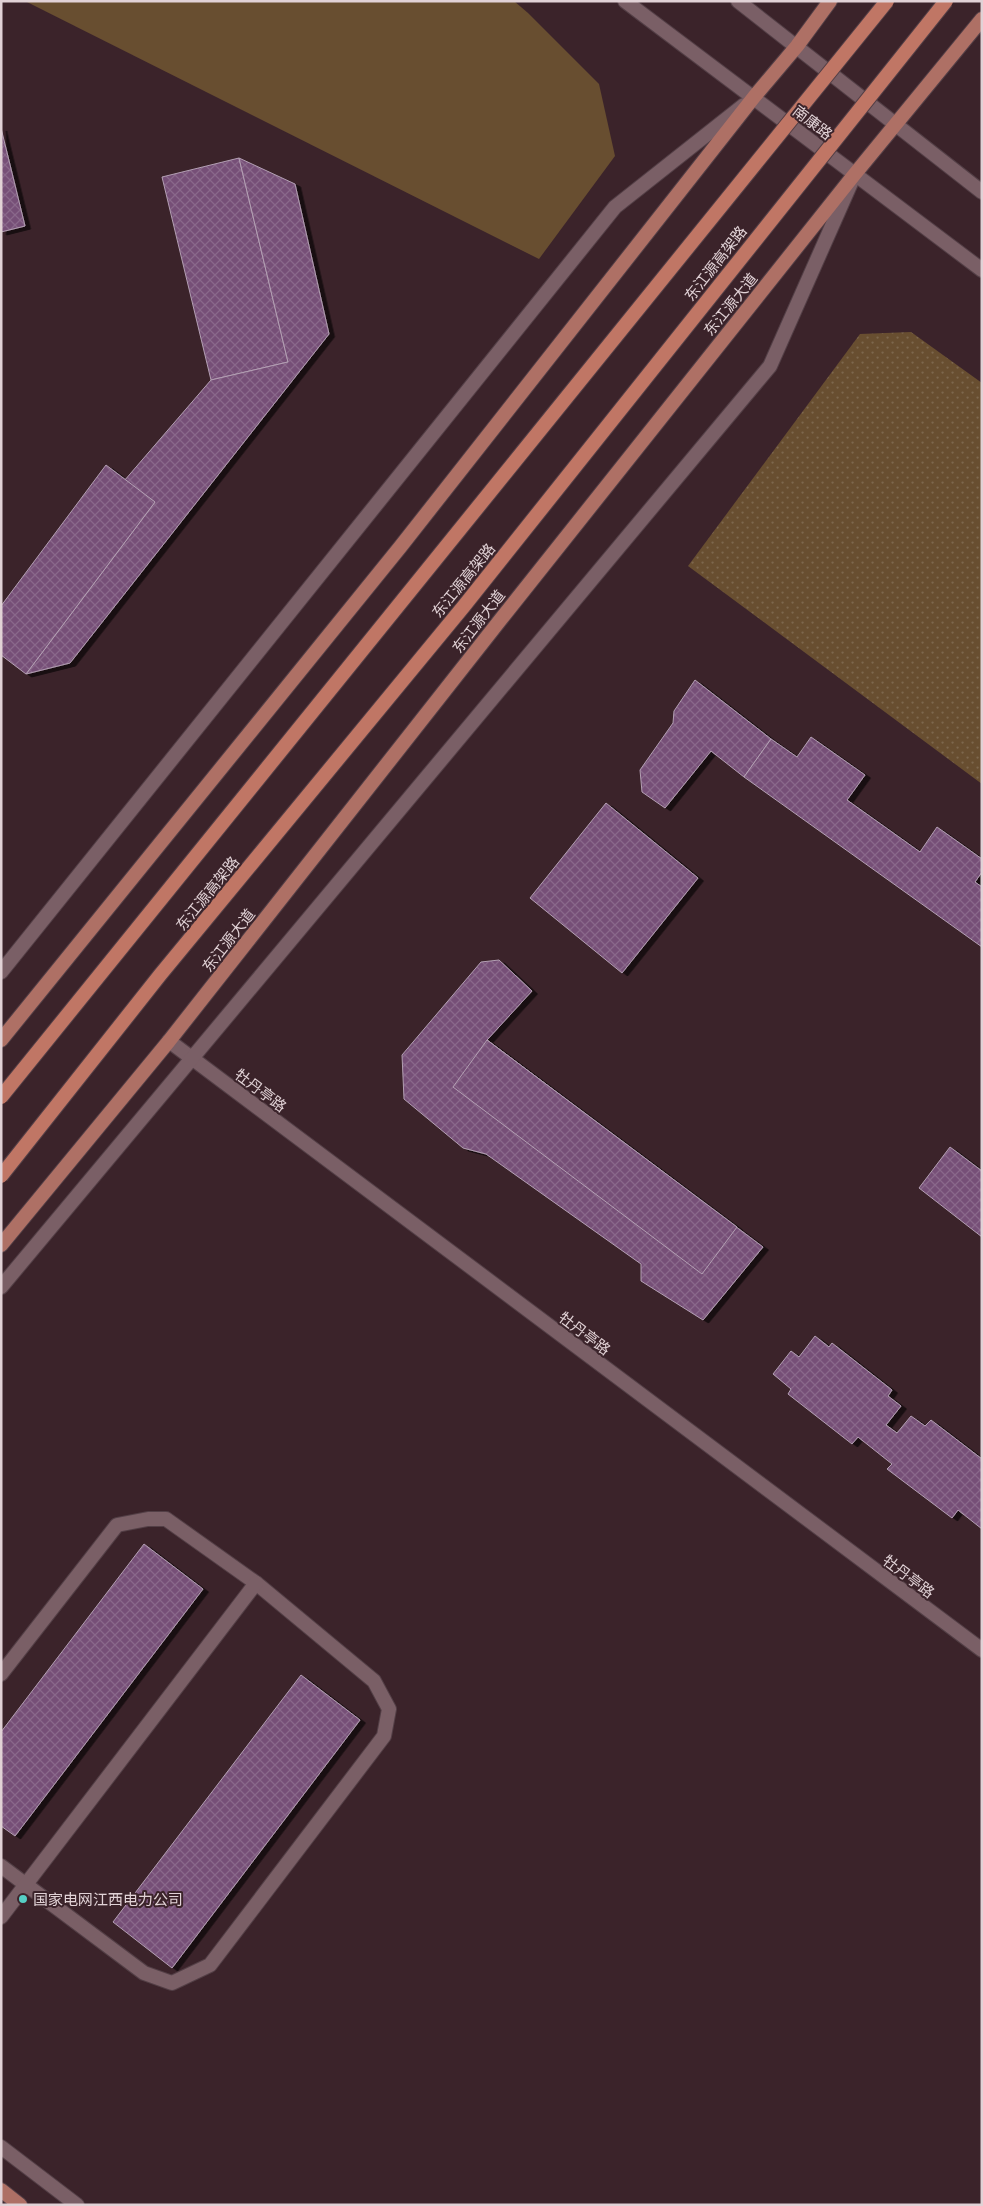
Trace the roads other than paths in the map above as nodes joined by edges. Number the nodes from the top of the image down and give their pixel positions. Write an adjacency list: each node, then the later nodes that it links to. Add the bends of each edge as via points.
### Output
1 (625, 1): 8 (street, 南康路)
2 (738, 1): 7 (street)
3 (830, 1): 7 (main road)
4 (887, 1): 17 (highway, 东江源高架路, bridge)
5 (946, 1): 18 (highway, 东江源高架路, bridge, via 464,606)
6 (982, 19): 9 (main road, 东江源大道)
7 (797, 46): 8 (main road); 9 (street)
8 (754, 97): 10 (street, 南康路); 13 (street, via 615,207); 14 (main road, via 389,561)
9 (896, 124): 10 (main road, 东江源大道); 11 (street)
10 (854, 175): 12 (street, 南康路); 15 (main road, 东江源大道); 16 (street, via 770,366)
11 (982, 192)
12 (982, 270)
13 (1, 972)
14 (1, 1040)
15 (169, 1041): 16 (street, 牡丹亭路); 19 (main road, 东江源大道)
16 (193, 1059): 20 (street); 22 (street, 牡丹亭路)
17 (1, 1097)
18 (1, 1176)
19 (1, 1245)
20 (1, 1287)
21 (256, 1583): 23 (street, via 166,1519 117,1525); 25 (street); 25 (street, via 374,1681 389,1709 384,1736 210,1965 172,1983 144,1973)
22 (982, 1650)
23 (1, 1674)
24 (1, 1866): 25 (street)
25 (26, 1885): 26 (street)
26 (1, 1917)
27 (1, 2147): 30 (street)
28 (1, 2190): 29 (main road)
29 (20, 2205)
30 (77, 2205)

